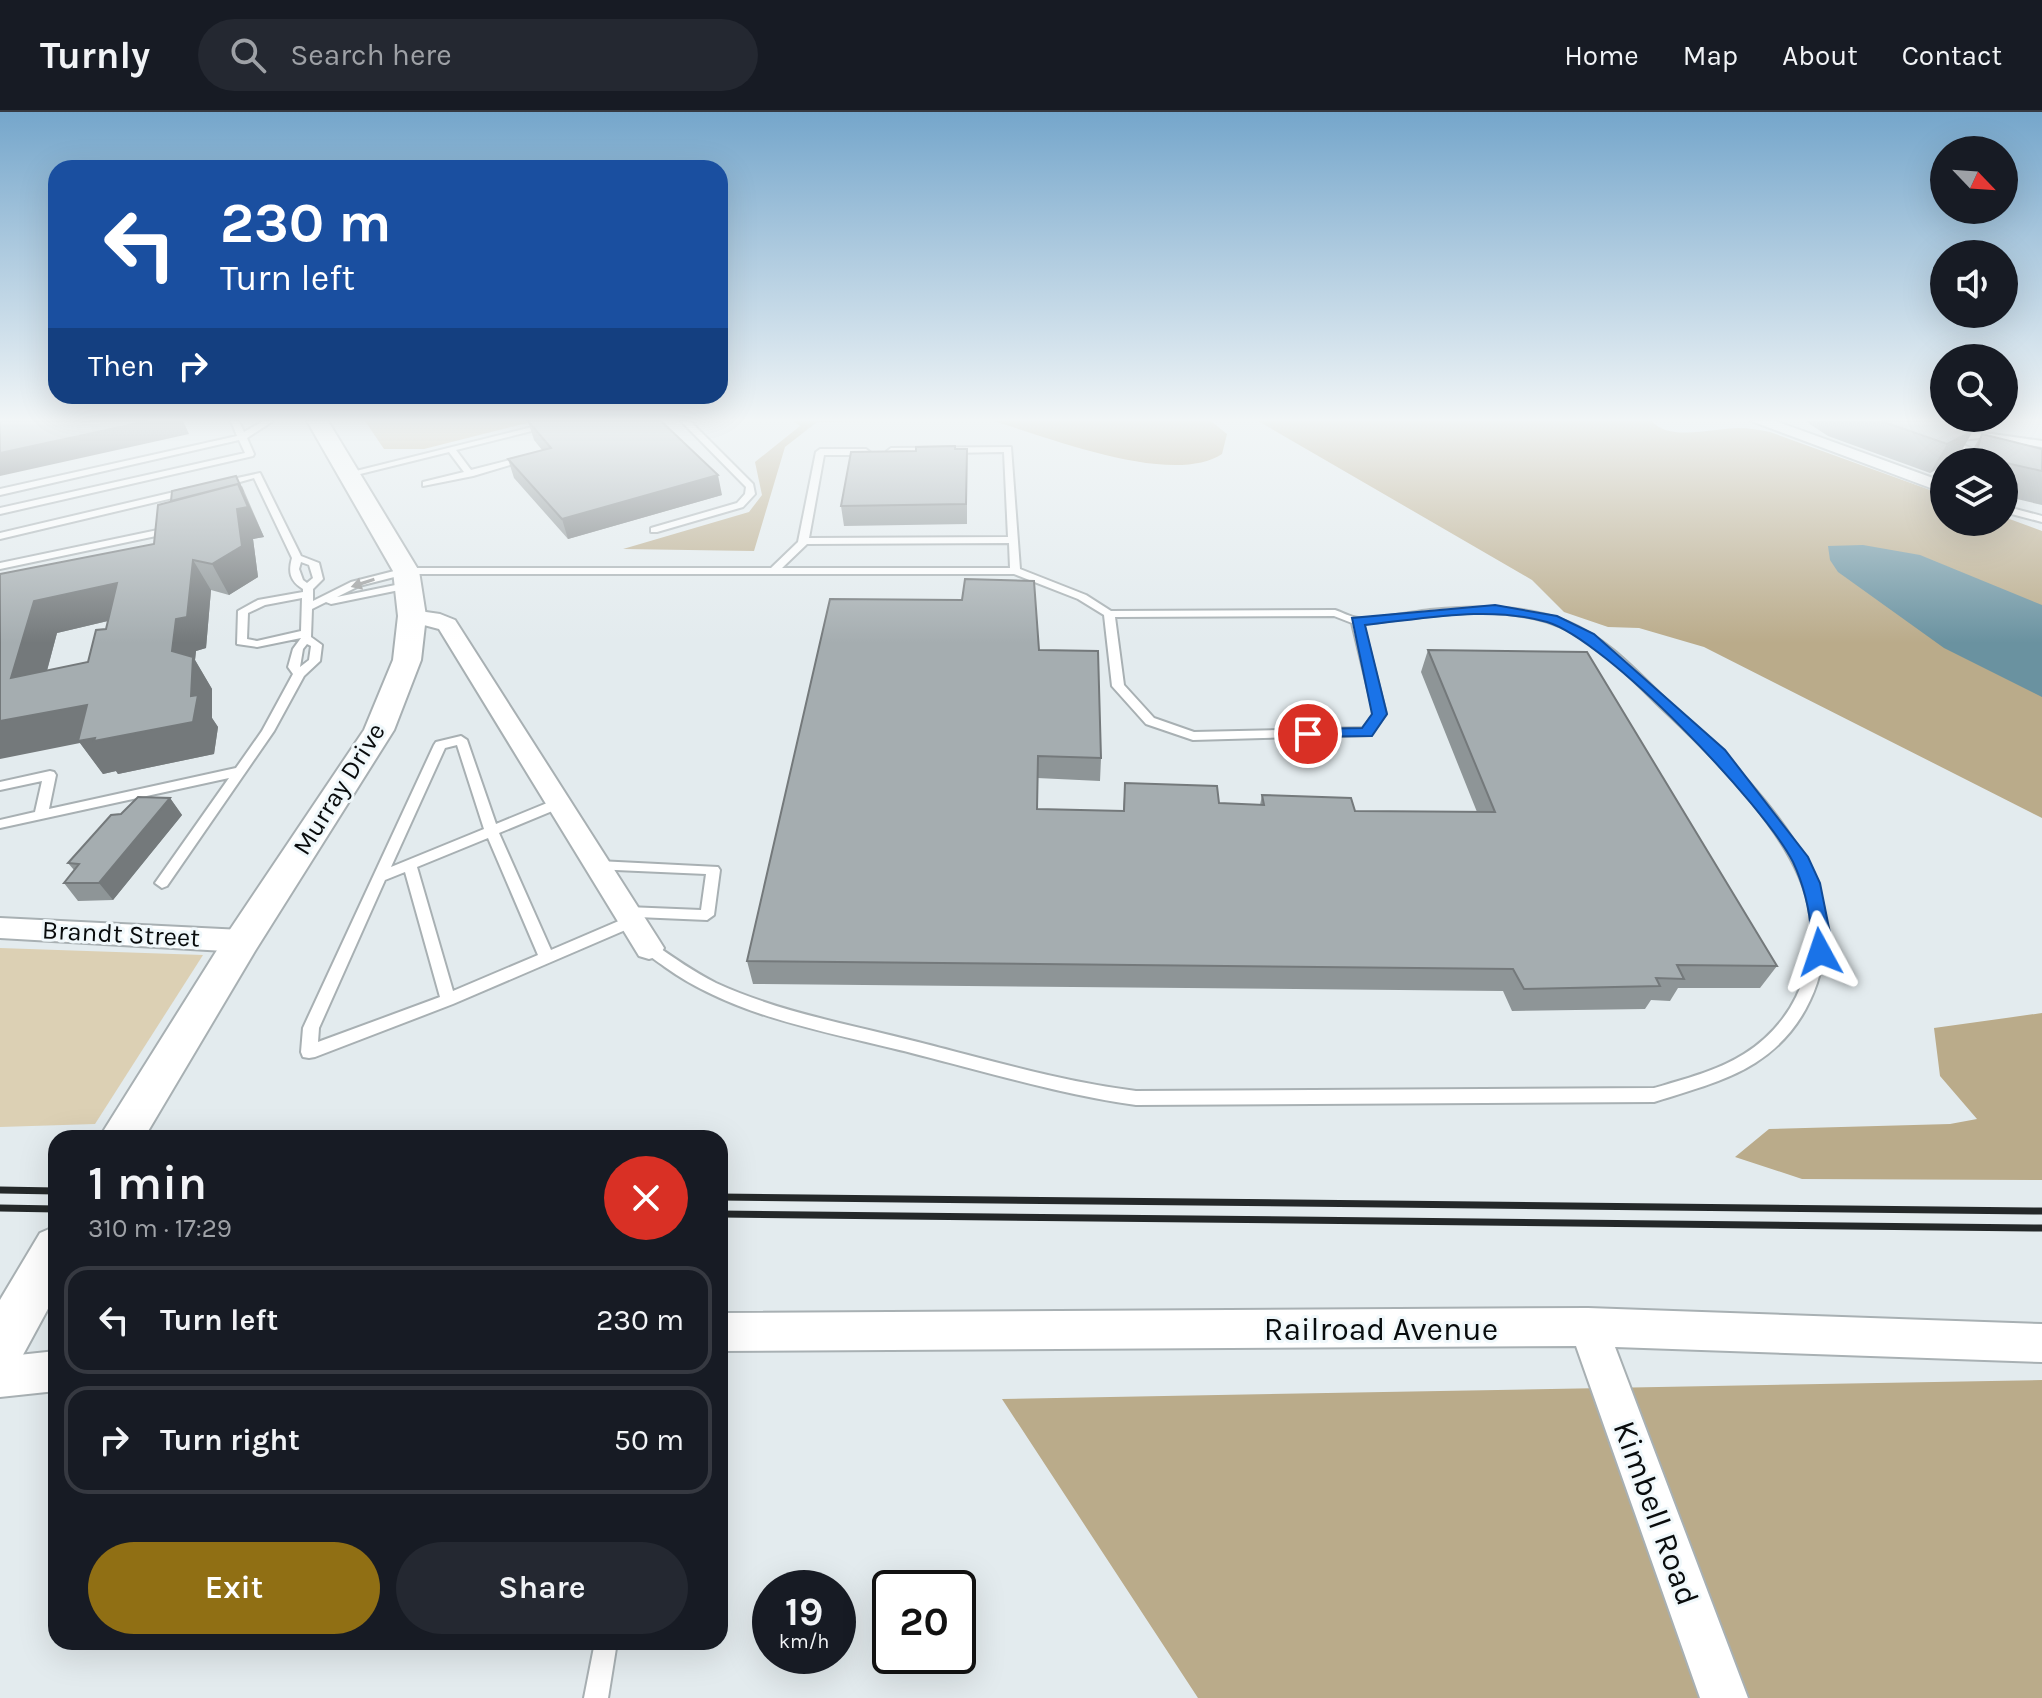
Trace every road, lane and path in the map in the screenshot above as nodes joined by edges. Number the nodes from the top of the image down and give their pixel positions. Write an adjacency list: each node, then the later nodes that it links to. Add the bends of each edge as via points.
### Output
1 (70, 495): 10 (lane)
2 (174, 495): 15 (lane)
3 (266, 495): 8 (lane)
4 (359, 495): 24 (street)
5 (749, 495): 14 (lane, via 740,505)
6 (812, 495): 17 (lane)
7 (1011, 495): 16 (lane)
8 (269, 503): 9 (lane); 18 (lane)
9 (254, 507)
10 (0, 511)
11 (2018, 513): 12 (lane)
12 (2042, 519)
13 (179, 528): 19 (lane, via 133,546)
14 (654, 530)
15 (0, 536)
16 (1013, 540): 17 (lane); 22 (lane)
17 (804, 541): 20 (lane)
18 (297, 558): 21 (lane, via 314,563); 23 (lane)
19 (0, 566)
20 (776, 568): 22 (lane); 24 (lane)
21 (316, 571): 23 (lane); 25 (lane, via 318,579)
22 (1015, 571): 26 (lane, via 1082,597)
23 (296, 576): 25 (lane)
24 (409, 591): 25 (lane, via 322,602); 34 (street, via 433,618 447,625); 44 (street, Murray Drive, via 403,671 379,730)
25 (309, 596): 28 (lane); 28 (lane, via 262,602 243,611 241,642)
26 (1109, 614): 27 (lane, via 1335,613); 27 (lane, via 1118,686 1150,721 1193,736 1366,732 1380,714)
27 (1357, 621): 45 (lane, via 1495,609 1552,619 1589,637 1720,754 1799,857 1811,883 1820,952 1804,1001 1787,1026 1727,1071 1654,1095 1136,1098 1052,1085 754,1005 686,975)
28 (307, 635): 29 (lane, via 317,645); 30 (lane)
29 (315, 653): 30 (lane); 31 (lane, via 314,661)
30 (296, 656): 31 (lane)
31 (299, 674): 32 (lane)
32 (241, 771): 35 (lane); 41 (lane)
33 (0, 786): 35 (lane, via 50,775)
34 (557, 804): 37 (lane); 39 (street)
35 (41, 814): 36 (lane)
36 (0, 824)
37 (491, 830): 38 (lane); 40 (lane, via 461,740 440,745); 46 (lane)
38 (410, 865): 40 (lane); 47 (lane)
39 (598, 866): 42 (street); 42 (lane, via 713,870 707,915)
40 (380, 877): 47 (lane, via 311,1028 309,1052)
41 (162, 883)
42 (630, 917): 45 (street); 46 (lane)
43 (0, 928): 44 (street, Brandt Street)
44 (242, 941): 48 (street, Murray Drive)
45 (649, 948)
46 (547, 958): 47 (lane)
47 (448, 1000)
48 (126, 1130)
49 (48, 1262): 53 (street)
50 (1588, 1327): 51 (street, Railroad Avenue); 52 (street, Railroad Avenue); 58 (street, Kimbell Road)
51 (728, 1332)
52 (2042, 1343)
53 (0, 1347)
54 (48, 1372): 55 (street)
55 (0, 1377)
56 (605, 1650): 57 (lane)
57 (596, 1698)
58 (1724, 1698)

